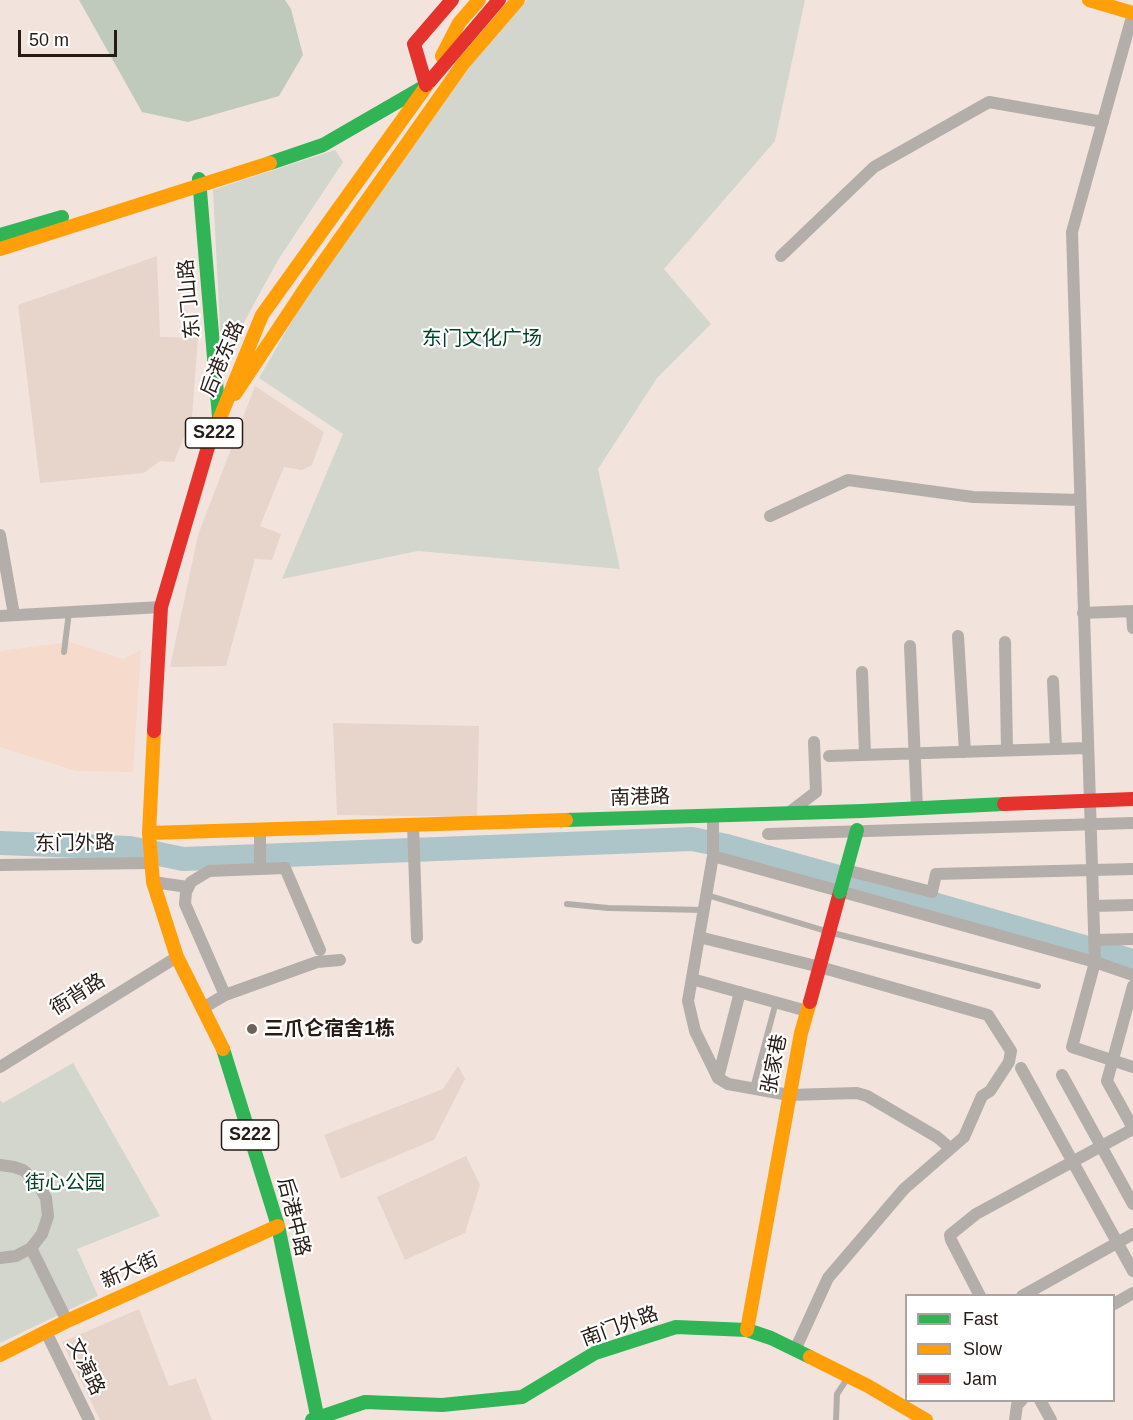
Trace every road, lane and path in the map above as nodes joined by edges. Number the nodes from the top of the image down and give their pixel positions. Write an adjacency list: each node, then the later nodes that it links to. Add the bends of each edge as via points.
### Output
1 (452, 0): 7 (main road, via 414,44)
2 (478, 0): 7 (main road, S222, via 459,23)
3 (500, 0): 7 (main road, S222)
4 (518, 0): 13 (main road, via 463,64)
5 (1089, 0): 6 (main road)
6 (1133, 13): 8 (street)
7 (426, 85): 9 (main road); 13 (main road, 后港东路 / S222, via 262,315)
8 (1102, 122): 12 (street, via 989,102 874,166); 14 (street, via 1072,232)
9 (199, 183): 10 (main road); 11 (main road); 13 (main road, 东门山路)
10 (0, 235)
11 (0, 249)
12 (782, 256)
13 (219, 417): 17 (main road, 后港东路 / S222)
14 (1080, 500): 15 (street, via 973,496 848,480); 20 (street)
15 (770, 516)
16 (0, 535): 21 (street)
17 (161, 607): 19 (street); 48 (main road, 后港东路 / S222)
18 (1132, 611): 20 (street); 23 (street)
19 (69, 612): 21 (street); 27 (lane)
20 (1083, 613): 31 (street)
21 (14, 615): 22 (street)
22 (0, 616)
23 (1133, 628)
24 (958, 636): 34 (street)
25 (1005, 642): 33 (street)
26 (910, 646): 35 (street)
27 (64, 652)
28 (861, 672): 36 (street)
29 (1053, 681): 32 (street)
30 (814, 742): 42 (street, via 816,792)
31 (1087, 748): 32 (street); 38 (street)
32 (1056, 749): 33 (street)
33 (1007, 750): 34 (street)
34 (965, 752): 35 (street)
35 (913, 753): 36 (street); 40 (street)
36 (865, 755): 37 (street)
37 (829, 756)
38 (1089, 799): 39 (main road, 南港路); 40 (main road, 南港路); 45 (street)
39 (1133, 799)
40 (917, 808): 41 (main road, 南港路)
41 (862, 811): 42 (main road, 南港路); 55 (main road, 张家巷, bridge)
42 (786, 814): 43 (main road, 南港路)
43 (713, 816): 46 (main road, 南港路); 50 (street)
44 (1133, 823): 45 (street)
45 (1090, 824): 49 (street); 56 (street)
46 (413, 826): 47 (main road, 南港路); 67 (street)
47 (260, 830): 48 (main road, 南港路); 53 (street)
48 (149, 834): 51 (main road, S222)
49 (768, 834)
50 (713, 856): 59 (street); 60 (street)
51 (151, 862): 52 (street, 东门外路); 57 (main road, 后港中路 / S222)
52 (0, 865)
53 (260, 869): 58 (street, via 209,871); 70 (street, via 285,868)
54 (1133, 869): 56 (street)
55 (846, 870): 56 (street, via 932,892 936,874); 59 (main road, 张家巷, bridge)
56 (1091, 870): 63 (street)
57 (153, 882): 58 (street); 71 (main road, 后港中路 / S222)
58 (188, 886): 80 (street, via 184,904)
59 (840, 892): 65 (main road, 张家巷); 73 (street)
60 (706, 895): 64 (street); 65 (lane)
61 (567, 903): 64 (lane)
62 (1133, 905): 63 (street)
63 (1093, 906): 69 (street)
64 (704, 910): 66 (street)
65 (829, 932): 74 (main road, 张家巷); 77 (lane)
66 (699, 937): 74 (street); 76 (street)
67 (417, 938)
68 (1133, 939): 69 (street)
69 (1094, 940): 73 (street)
70 (320, 950)
71 (177, 957): 82 (main road, 后港中路 / S222); 85 (street, 衙背路)
72 (340, 960): 80 (street, via 317,963)
73 (1095, 962): 75 (street); 84 (street, via 1072,1047)
74 (820, 967): 83 (main road, 张家巷); 94 (street, via 988,1016 1011,1051 1009,1062 990,1091 982,1096 964,1137)
75 (1133, 975)
76 (692, 979): 79 (street); 89 (street, via 688,1001 695,1030)
77 (1038, 986)
78 (1133, 986): 84 (street)
79 (740, 992): 81 (street); 89 (street)
80 (225, 995): 82 (street)
81 (776, 1002): 83 (street); 90 (lane)
82 (203, 1008): 98 (main road, 后港中路 / S222, via 225,1052)
83 (807, 1011): 91 (main road, 张家巷)
84 (1113, 1061): 86 (street); 92 (street, via 1107,1081)
85 (0, 1067)
86 (1133, 1067)
87 (1021, 1068): 95 (street)
88 (1062, 1075): 93 (street)
89 (718, 1078): 90 (street, via 728,1084)
90 (753, 1088): 91 (street)
91 (789, 1095): 94 (street, via 867,1096); 109 (main road, 张家巷)
92 (1133, 1129): 93 (street)
93 (1101, 1146): 95 (street); 97 (street)
94 (950, 1148): 111 (street, via 904,1189 828,1278)
95 (1073, 1162): 100 (street); 105 (street, via 976,1214 950,1235)
96 (0, 1165): 101 (street, via 30,1175 46,1198 46,1226)
97 (1133, 1204)
98 (278, 1226): 108 (main road, 新大街); 117 (main road, 后港中路 / S222)
99 (1133, 1234): 100 (street)
100 (1118, 1242): 103 (street); 106 (street)
101 (31, 1248): 102 (street, via 16,1256); 108 (street)
102 (0, 1258)
103 (1133, 1270)
104 (1133, 1293): 107 (street)
105 (980, 1294)
106 (1026, 1294)
107 (1115, 1303)
108 (67, 1321): 110 (main road, 新大街)
109 (747, 1330): 111 (main road, 南门外路); 114 (main road, 南门外路, via 676,1327 595,1353 522,1397 442,1405)
110 (46, 1332): 112 (main road, 新大街); 118 (street, 文演路)
111 (795, 1350): 113 (main road, 南门外路)
112 (0, 1355)
113 (849, 1376): 120 (lane, via 837,1394); 121 (main road, 南门外路)
114 (365, 1402): 117 (main road, 南门外路); 119 (main road)
115 (1021, 1402): 122 (street)
116 (1041, 1402): 123 (street)
117 (315, 1419)
118 (88, 1420)
119 (342, 1420)
120 (836, 1420)
121 (926, 1420)
122 (1015, 1420)
123 (1051, 1420)

